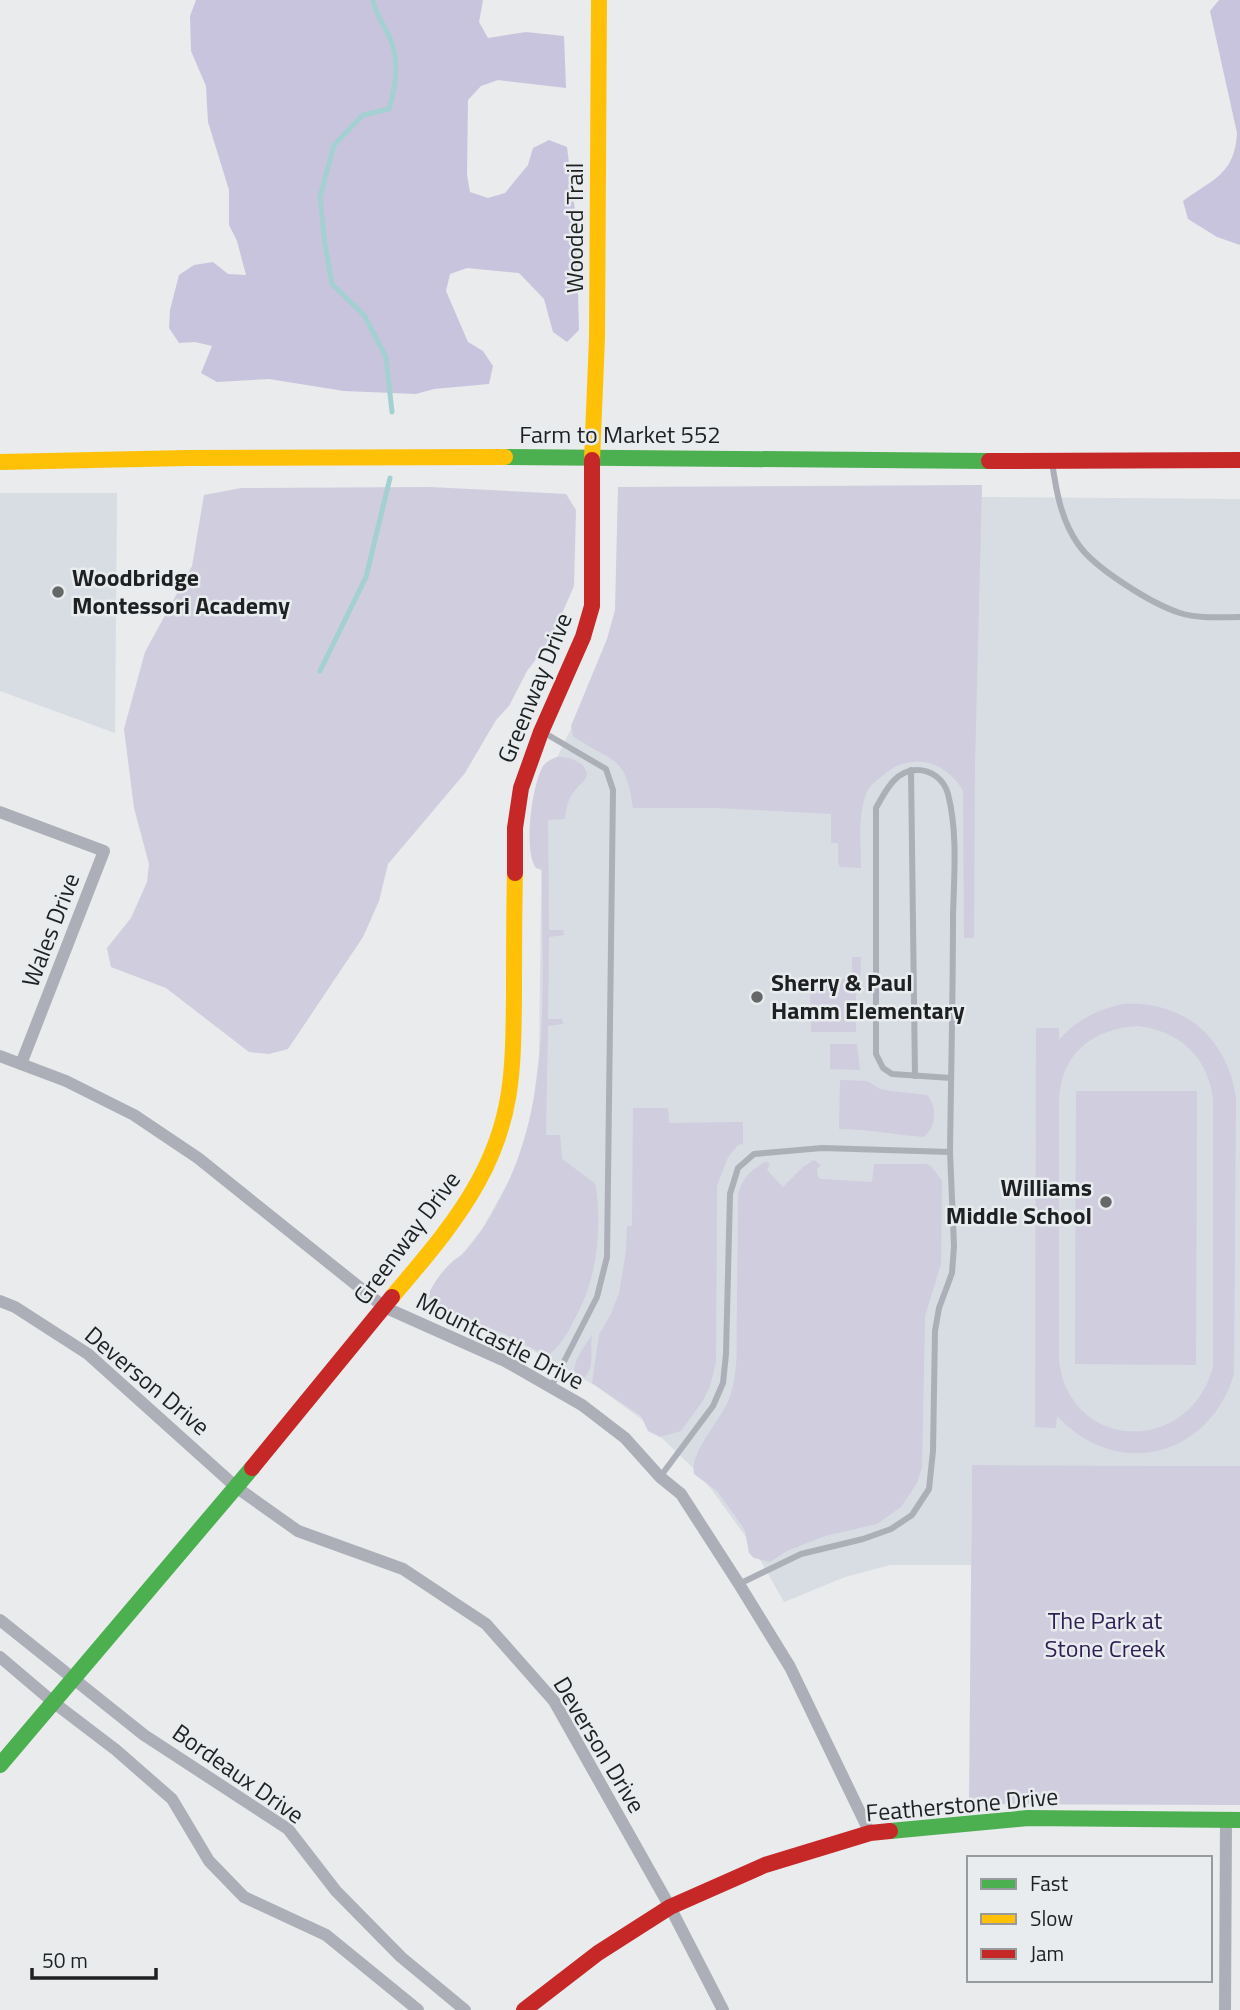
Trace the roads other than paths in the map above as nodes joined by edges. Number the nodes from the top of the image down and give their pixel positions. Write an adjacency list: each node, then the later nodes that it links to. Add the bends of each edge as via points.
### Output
1 (599, 0): 2 (street, Wooded Trail)
2 (593, 457): 3 (street, Farm to Market 552); 5 (street, Farm to Market 552); 7 (street, Greenway Drive, via 592,610 584,638)
3 (1051, 460): 4 (street, Farm to Market 552); 6 (lane, via 1065,520 1078,545 1097,564 1180,613)
4 (1240, 460)
5 (0, 462)
6 (1240, 617)
7 (541, 731): 16 (street, Greenway Drive, via 522,779 516,811 513,1073 502,1128 467,1203); 17 (lane, via 606,769 614,790 607,1257 597,1297)
8 (911, 770): 12 (lane); 12 (lane, via 889,783 876,808 876,1054 892,1074); 13 (lane, via 927,770 942,781 954,841)
9 (0, 811): 11 (street, Wales Drive, via 104,851)
10 (0, 1056): 11 (street, Mountcastle Drive)
11 (22, 1064): 16 (street, Mountcastle Drive, via 134,1115 188,1151)
12 (915, 1076): 13 (lane)
13 (951, 1078): 14 (lane)
14 (950, 1152): 18 (lane, via 822,1148 754,1154 738,1168 730,1194 723,1383 713,1406); 20 (lane, via 954,1247 952,1273 935,1331 929,1489 912,1514 891,1529 801,1553)
15 (0, 1301): 19 (street, Deverson Drive, via 88,1354)
16 (384, 1307): 17 (street, Mountcastle Drive, via 505,1361); 19 (street, Greenway Drive)
17 (551, 1387): 18 (street, Mountcastle Drive, via 625,1438)
18 (660, 1477): 20 (street, Mountcastle Drive, via 681,1494)
19 (236, 1487): 23 (street, Greenway Drive); 28 (street, Deverson Drive, via 298,1531 403,1569 486,1624 554,1701)
20 (739, 1584): 27 (street, Mountcastle Drive, via 790,1667)
21 (0, 1620): 23 (street, Bordeaux Drive)
22 (0, 1657): 24 (street)
23 (71, 1679): 24 (street, Greenway Drive); 30 (street, Bordeaux Drive, via 144,1735 288,1829 336,1891 401,1957)
24 (52, 1702): 25 (street, Greenway Drive); 29 (street, via 172,1800 209,1861 244,1897 326,1935)
25 (0, 1765)
26 (1233, 1820): 27 (street, Featherstone Drive, via 1028,1818); 33 (street)
27 (870, 1833): 28 (street, Featherstone Drive, via 765,1865)
28 (670, 1908): 31 (street, Featherstone Drive, via 598,1953); 32 (street, Deverson Drive)
29 (418, 2010)
30 (465, 2010)
31 (524, 2010)
32 (723, 2010)
33 (1225, 2010)

